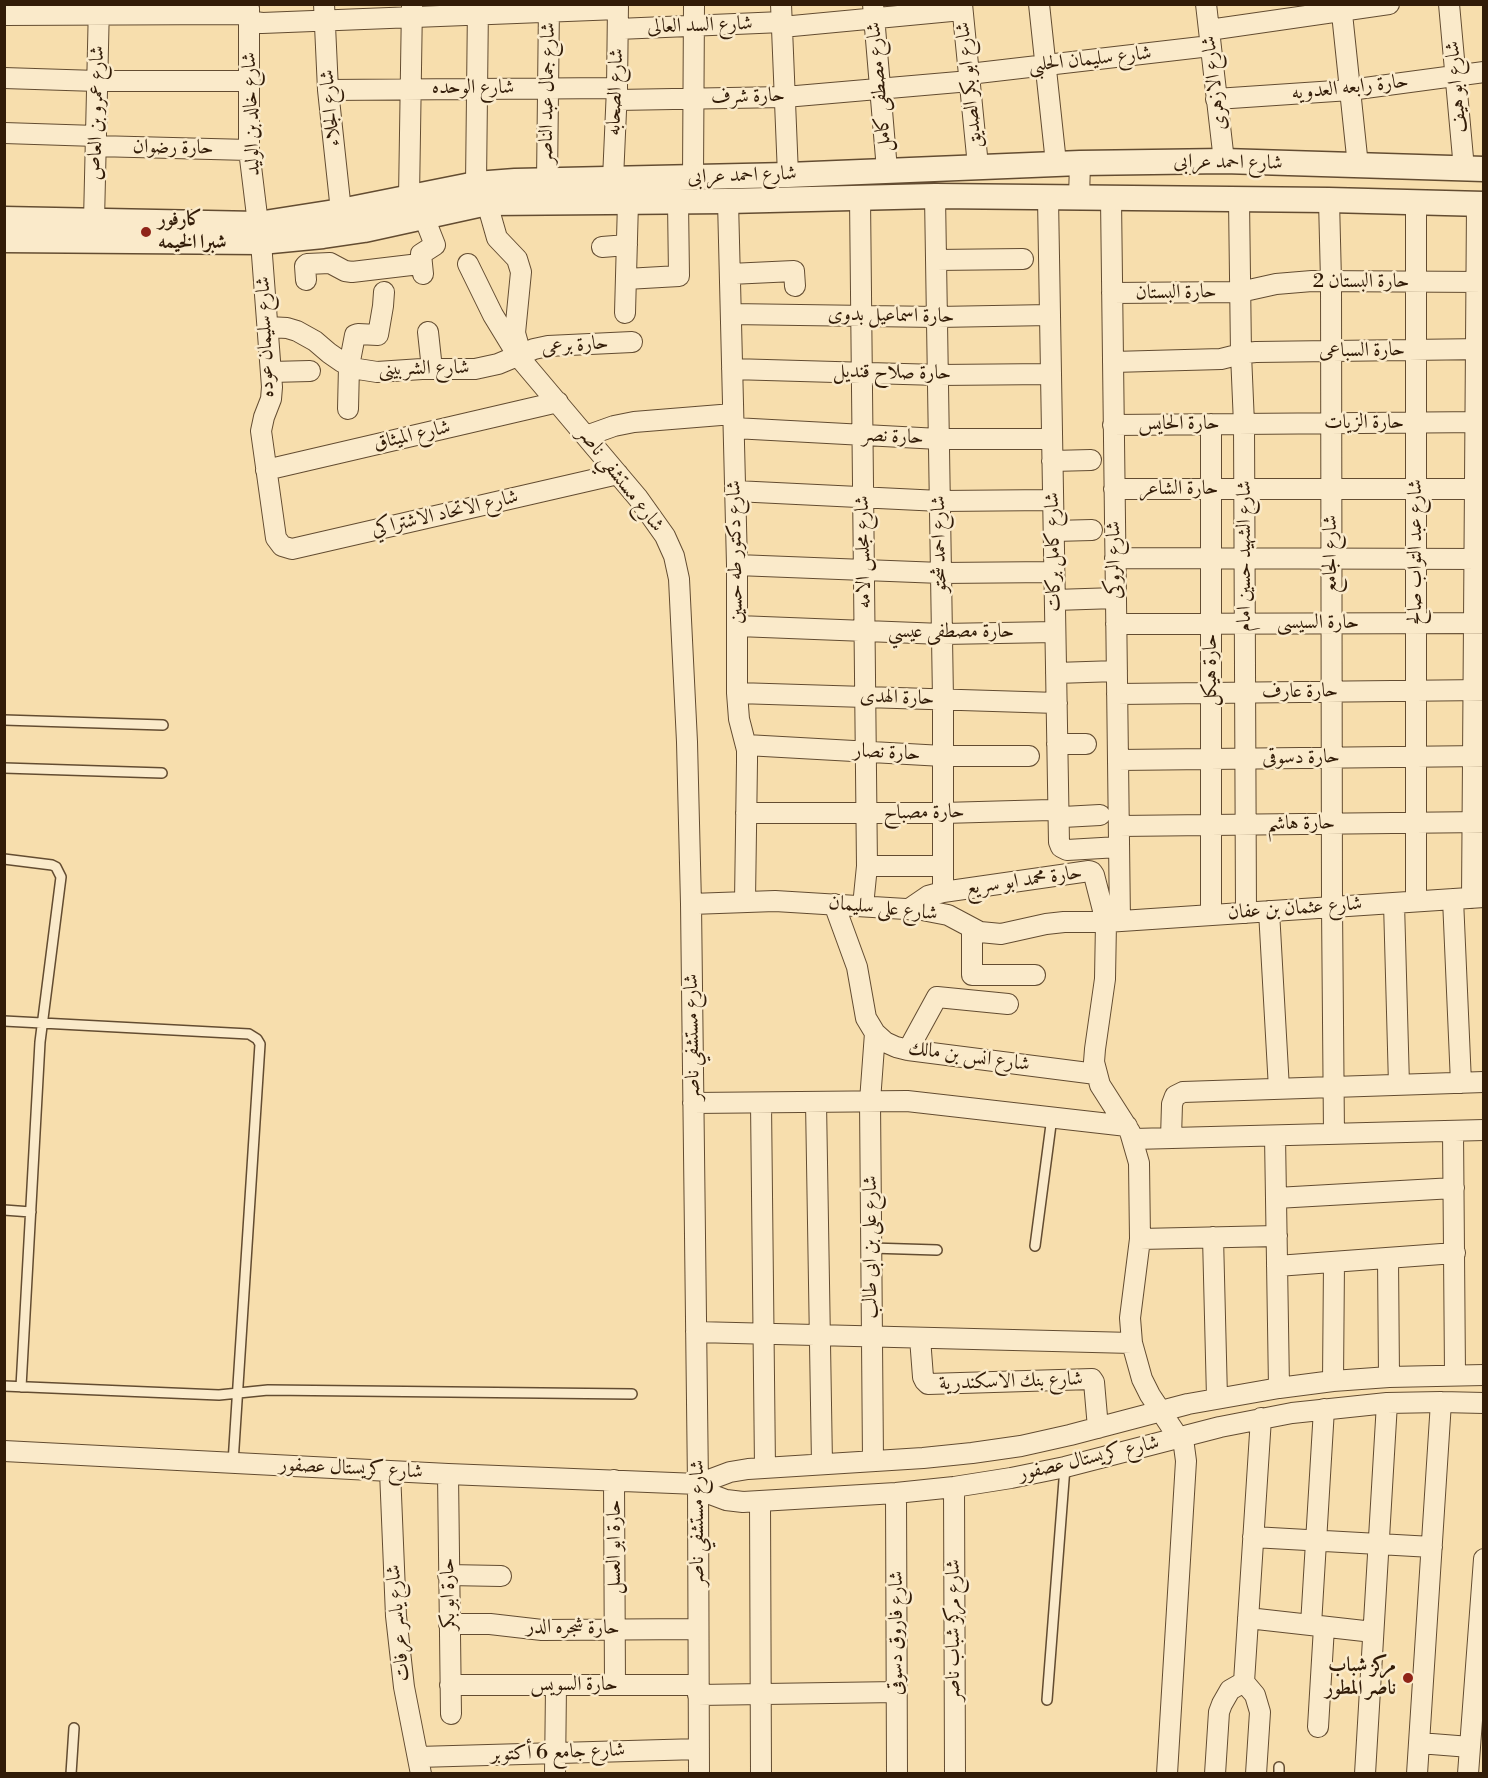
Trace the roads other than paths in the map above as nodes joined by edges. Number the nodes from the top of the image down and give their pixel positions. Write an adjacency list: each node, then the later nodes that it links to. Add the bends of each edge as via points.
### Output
1 (694, 4): 18 (street)
2 (1039, 4): 21 (street)
3 (1206, 4): 20 (street, شارع الازهرى)
4 (1389, 4): 9 (street, شارع سليمان الحلبى)
5 (1449, 4): 23 (street, شارع ابو هيف)
6 (618, 7): 8 (street); 19 (street, شارع الصحابه)
7 (962, 7): 14 (street, شارع السد العالى); 24 (street, شارع ابو بكر الصديق)
8 (549, 8): 11 (street); 29 (street, شارع جمال عبد الناصر)
9 (1342, 8): 20 (street, شارع سليمان الحلبى); 33 (street)
10 (99, 9): 12 (street, via 238,14); 16 (street); 26 (street, شارع عمرو بن العاص)
11 (478, 10): 13 (street); 28 (street)
12 (249, 11): 15 (street, via 255,22 261,23); 27 (street, شارع خالد بن الوليد)
13 (412, 11): 15 (street); 30 (street)
14 (873, 11): 17 (street, شارع السد العالى); 31 (street, شارع مصطفى كامل)
15 (324, 13): 32 (street, شارع الجلاء)
16 (4, 15)
17 (782, 18): 18 (street, شارع السد العالى); 35 (street)
18 (694, 26): 19 (street, شارع السد العالى); 36 (street)
19 (618, 29): 34 (street, شارع الصحابه)
20 (1210, 38): 21 (street, شارع سليمان الحلبى); 37 (street, شارع الازهرى)
21 (1045, 65): 24 (street, شارع سليمان الحلبى); 42 (street)
22 (1484, 72): 23 (street, حارة رابعه العدويه)
23 (1456, 76): 33 (street, حارة رابعه العدويه); 46 (street, شارع ابو هيف)
24 (969, 77): 31 (street, شارع سليمان الحلبى); 44 (street, شارع ابو بكر الصديق)
25 (4, 78): 26 (street)
26 (97, 81): 27 (street); 39 (street, شارع عمرو بن العاص)
27 (250, 81): 40 (street, شارع خالد بن الوليد)
28 (477, 88): 29 (street, شارع الوحده); 30 (street, شارع الوحده); 52 (street)
29 (548, 88): 34 (street, شارع الوحده); 51 (street, شارع جمال عبد الناصر)
30 (410, 89): 32 (street, شارع الوحده); 54 (street)
31 (880, 89): 35 (street, حارة شرف); 47 (street, شارع مصطفى كامل)
32 (328, 90): 66 (street, شارع الجلاء)
33 (1350, 90): 37 (street, حارة رابعه العدويه); 45 (street)
34 (617, 94): 36 (street, حارة شرف); 50 (street, شارع الصحابه)
35 (785, 97): 36 (street, حارة شرف); 48 (street)
36 (693, 98): 49 (street)
37 (1216, 99): 41 (street, شارع الازهرى)
38 (4, 133): 39 (street, حارة رضوان)
39 (96, 141): 40 (street, حارة رضوان); 69 (street, شارع عمرو بن العاص)
40 (249, 150): 70 (street, شارع خالد بن الوليد)
41 (1224, 161): 43 (street, شارع احمد عرابى); 45 (street, شارع احمد عرابى)
42 (1056, 163): 43 (street, شارع احمد عرابى); 44 (street, شارع احمد عرابى)
43 (1080, 163): 57 (street)
44 (978, 166): 47 (street, شارع احمد عرابى)
45 (1358, 166): 46 (street, شارع احمد عرابى)
46 (1474, 169)
47 (887, 170): 48 (street, شارع احمد عرابى)
48 (788, 175): 49 (street, شارع احمد عرابى)
49 (693, 177): 50 (street, شارع احمد عرابى)
50 (614, 179): 51 (street, شارع احمد عرابى)
51 (547, 181): 52 (street, شارع احمد عرابى)
52 (482, 194): 54 (street, شارع احمد عرابى); 63 (street, شارع احمد عرابى); 67 (street, شارع احمد عرابى); 101 (street, via 497,238 520,265 522,279 515,333)
53 (935, 196): 55 (street, شارع احمد عرابى); 56 (street, شارع احمد عرابى); 75 (street, شارع احمد شحتو)
54 (409, 198): 66 (street, شارع احمد عرابى)
55 (860, 198): 62 (street, شارع احمد عرابى); 92 (street, شارع مجلس الامه)
56 (1048, 198): 57 (street, شارع احمد عرابى); 91 (street, شارع كامل بركات)
57 (1079, 198): 58 (street, شارع احمد عرابى)
58 (1111, 199): 59 (street, شارع احمد عرابى); 88 (street, شارع الروكى)
59 (1239, 200): 60 (street, شارع احمد عرابى); 87 (street, شارع الشهيد حسين امام)
60 (1329, 200): 64 (street, شارع احمد عرابى); 82 (street, شارع الجامع)
61 (678, 201): 62 (street, شارع احمد عرابى); 63 (street, شارع احمد عرابى); 80 (street, via 679,276)
62 (728, 201): 79 (street, شارع دكتور طه حسين)
63 (628, 202): 73 (street)
64 (1416, 202): 65 (street, شارع احمد عرابى); 83 (street, شارع عبد التواب صالح)
65 (1480, 204): 84 (street)
66 (341, 211): 70 (street, شارع احمد عرابى)
67 (424, 217): 71 (street, شارع احمد عرابى); 77 (street, via 435,245 421,254 417,269 352,272)
68 (4, 219): 69 (street, شارع احمد عرابى)
69 (94, 221): 70 (street, شارع احمد عرابى)
70 (259, 233): 71 (street, شارع احمد عرابى); 72 (street, شارع احمد عرابى); 94 (street, شارع سليمان عوده)
71 (323, 236): 77 (street)
72 (4, 240)
73 (627, 245): 74 (street); 80 (street)
74 (602, 247)
75 (936, 260): 76 (street); 93 (street, شارع احمد شحتو)
76 (1023, 260)
77 (325, 263): 81 (street, via 307,264)
78 (468, 264): 101 (street, شارع مستشفي ناصر, via 493,315)
79 (730, 274): 85 (street, via 794,272); 90 (street, شارع دكتور طه حسين)
80 (626, 279): 89 (street)
81 (306, 280)
82 (1331, 281): 83 (street, حارة البستان 2); 87 (street, حارة البستان 2, via 1276,284); 99 (street, شارع الجامع)
83 (1416, 282): 84 (street, حارة البستان 2); 98 (street, شارع عبد التواب صالح)
84 (1480, 282): 97 (street)
85 (795, 286)
86 (384, 292): 103 (street, via 378,334 356,335)
87 (1240, 292): 88 (street, حارة البستان); 100 (street, شارع الشهيد حسين امام)
88 (1112, 293): 102 (street, شارع الروكى)
89 (625, 313)
90 (731, 314): 92 (street, حارة اسماعيل بدوى); 105 (street, شارع دكتور طه حسين)
91 (1050, 315): 93 (street, حارة اسماعيل بدوى); 109 (street, شارع كامل بركات)
92 (861, 316): 93 (street, حارة اسماعيل بدوى); 108 (street, شارع مجلس الامه)
93 (937, 317): 110 (street, شارع احمد شحتو)
94 (268, 327): 103 (street, شارع الشربينى, via 307,335); 107 (street, شارع سليمان عوده)
95 (428, 332): 104 (street)
96 (632, 342): 101 (street, حارة برعى, via 548,346)
97 (1480, 349): 98 (street, حارة السباعى); 115 (street)
98 (1416, 350): 99 (street, حارة السباعى); 114 (street, شارع عبد التواب صالح)
99 (1331, 351): 100 (street, حارة السباعى); 116 (street, شارع الجامع)
100 (1241, 354): 102 (street, حارة السباعى, via 1221,359); 118 (street, شارع الشهيد حسين امام)
101 (520, 355): 104 (street, شارع الشربينى, via 475,369); 111 (street, شارع مستشفي ناصر)
102 (1113, 362): 119 (street, شارع الروكى)
103 (350, 366): 104 (street, شارع الشربينى, via 377,372); 112 (street)
104 (432, 369)
105 (732, 369): 108 (street, حارة صلاح قنديل); 113 (street, شارع دكتور طه حسين)
106 (310, 371): 107 (street)
107 (271, 372): 126 (street, شارع سليمان عوده, via 271,399 261,430)
108 (862, 372): 110 (street, حارة صلاح قنديل); 120 (street, شارع مجلس الامه)
109 (1051, 374): 110 (street, حارة صلاح قنديل); 122 (street, شارع كامل بركات)
110 (938, 375): 123 (street, شارع احمد شحتو)
111 (558, 402): 121 (street, شارع مستشفي ناصر); 126 (street, شارع الميثاق)
112 (348, 409)
113 (734, 421): 120 (street, حارة نصر); 121 (street, حارة نصر, via 634,422); 134 (street, شارع دكتور طه حسين)
114 (1416, 422): 115 (street, حارة الزيات); 116 (street, حارة الزيات); 132 (street, شارع عبد التواب صالح)
115 (1480, 422): 133 (street)
116 (1331, 423): 118 (street, حارة الزيات); 131 (street, شارع الجامع)
117 (1211, 424): 118 (street, حارة الحايس); 119 (street, حارة الحايس); 129 (street, حارة هيكل)
118 (1244, 424): 130 (street, شارع الشهيد حسين امام)
119 (1113, 425): 128 (street, شارع الروكى)
120 (862, 435): 123 (street, حارة نصر); 135 (street, شارع مجلس الامه)
121 (586, 436): 127 (street, شارع مستشفي ناصر)
122 (1052, 439): 123 (street, حارة نصر); 125 (street, شارع كامل بركات)
123 (939, 440): 137 (street, شارع احمد شحتو)
124 (1091, 460): 125 (street)
125 (1052, 461): 136 (street, شارع كامل بركات)
126 (266, 470): 140 (street, شارع سليمان عوده)
127 (618, 474): 140 (street, شارع الاتحاد الاشتراكي, via 292,549 282,546); 211 (street, شارع مستشفي ناصر, via 665,536 679,579)
128 (1114, 489): 129 (street, حارة الشاعر); 141 (street, شارع الروكى)
129 (1211, 489): 130 (street, حارة الشاعر); 142 (street, حارة هيكل)
130 (1244, 489): 131 (street, حارة الشاعر); 143 (street, شارع الشهيد حسين امام)
131 (1331, 489): 132 (street, حارة الشاعر); 144 (street, شارع الجامع)
132 (1416, 489): 133 (street, حارة الشاعر); 145 (street, شارع عبد التواب صالح)
133 (1479, 489): 146 (street)
134 (735, 491): 135 (street); 147 (street, شارع دكتور طه حسين)
135 (863, 497): 137 (street); 148 (street, شارع مجلس الامه)
136 (1053, 500): 137 (street); 139 (street, شارع كامل بركات)
137 (940, 501): 150 (street, شارع احمد شحتو)
138 (1092, 530): 139 (street)
139 (1054, 531): 149 (street, شارع كامل بركات)
140 (276, 538)
141 (1115, 558): 142 (street); 151 (street, شارع الروكى)
142 (1211, 558): 143 (street); 157 (street, حارة هيكل)
143 (1245, 558): 144 (street); 158 (street, شارع الشهيد حسين امام)
144 (1331, 558): 145 (street); 153 (street, شارع الجامع)
145 (1416, 559): 146 (street); 154 (street, شارع عبد التواب صالح)
146 (1479, 559): 155 (street)
147 (737, 565): 148 (street); 159 (street, شارع دكتور طه حسين)
148 (864, 570): 150 (street); 160 (street, شارع مجلس الامه)
149 (1054, 572): 150 (street); 152 (street, شارع كامل بركات)
150 (941, 573): 162 (street, شارع احمد شحتو)
151 (1116, 598): 152 (street); 156 (street, شارع الروكى)
152 (1055, 600): 161 (street, شارع كامل بركات)
153 (1331, 623): 154 (street, حارة السيسى); 158 (street, حارة السيسى); 167 (street, شارع الجامع)
154 (1416, 623): 155 (street, حارة السيسى); 166 (street, شارع عبد التواب صالح)
155 (1479, 623): 165 (street)
156 (1116, 624): 157 (street, حارة السيسى); 163 (street, شارع الروكى)
157 (1211, 624): 158 (street, حارة السيسى); 169 (street, حارة هيكل)
158 (1245, 624): 170 (street, شارع الشهيد حسين امام)
159 (738, 626): 160 (street, حارة مصطفى عيسي); 168 (street, شارع دكتور طه حسين)
160 (865, 631): 162 (street, حارة مصطفى عيسي); 172 (street, شارع مجلس الامه)
161 (1055, 632): 162 (street, حارة مصطفى عيسي); 164 (street, شارع كامل بركات)
162 (942, 634): 173 (street, شارع احمد شحتو)
163 (1117, 671): 164 (street); 171 (street, شارع الروكى)
164 (1056, 673): 174 (street, شارع كامل بركات)
165 (1478, 690): 166 (street, حارة عارف); 183 (street)
166 (1416, 691): 167 (street, حارة عارف); 184 (street, شارع عبد التواب صالح)
167 (1331, 692): 170 (street, حارة عارف); 185 (street, شارع الجامع)
168 (737, 693): 172 (street, حارة الهدى); 179 (street, شارع دكتور طه حسين)
169 (1211, 693): 170 (street, حارة عارف); 171 (street, حارة عارف); 186 (street, حارة هيكل)
170 (1245, 693): 187 (street, شارع الشهيد حسين امام)
171 (1117, 694): 188 (street, شارع الروكى)
172 (865, 697): 173 (street, حارة الهدى); 180 (street, شارع مجلس الامه)
173 (943, 700): 174 (street, حارة الهدى); 181 (street, شارع احمد شحتو)
174 (1057, 703): 177 (street, شارع كامل بركات)
175 (4, 720): 176 (lane)
176 (163, 725)
177 (1057, 744): 178 (street); 194 (street, شارع كامل بركات)
178 (1086, 744)
179 (746, 745): 180 (street, حارة نصار); 191 (street, شارع دكتور طه حسين)
180 (866, 753): 181 (street, حارة نصار); 192 (street, شارع مجلس الامه)
181 (943, 756): 182 (street, حارة نصار); 193 (street, شارع احمد شحتو)
182 (1029, 756)
183 (1478, 756): 184 (street, حارة دسوقى); 196 (street)
184 (1416, 757): 185 (street, حارة دسوقى); 197 (street, شارع عبد التواب صالح)
185 (1331, 758): 187 (street, حارة دسوقى); 199 (street, شارع الجامع)
186 (1211, 759): 187 (street, حارة دسوقى); 188 (street, حارة دسوقى); 200 (street, حارة هيكل)
187 (1246, 759): 198 (street, شارع الشهيد حسين امام)
188 (1118, 760): 201 (street, شارع الروكى)
189 (4, 768): 190 (lane)
190 (162, 773)
191 (746, 813): 192 (street, حارة مصباح); 208 (street, شارع دكتور طه حسين)
192 (867, 813): 193 (street, حارة مصباح); 204 (street, شارع مجلس الامه)
193 (943, 813): 194 (street, حارة مصباح, via 1052,810); 205 (street, شارع احمد شحتو)
194 (1059, 815): 195 (street, حارة مصباح); 202 (street, شارع كامل بركات, via 1059,842 1064,849)
195 (1100, 815)
196 (1478, 822): 197 (street, حارة هاشم); 207 (street)
197 (1416, 823): 199 (street, حارة هاشم); 209 (street, شارع عبد التواب صالح)
198 (1246, 824): 199 (street, حارة هاشم); 200 (street, حارة هاشم); 217 (street, شارع الشهيد حسين امام)
199 (1331, 824): 214 (street, شارع الجامع)
200 (1211, 825): 201 (street, حارة هاشم); 218 (street, حارة هيكل)
201 (1119, 826): 202 (street, شارع الروكى)
202 (1119, 847): 219 (street, شارع الروكى)
203 (4, 859): 224 (lane, via 52,865 61,877)
204 (867, 866): 205 (street); 213 (street, شارع مجلس الامه)
205 (943, 866): 206 (street, شارع احمد شحتو)
206 (943, 892): 215 (street, حارة محمد ابو سريع, via 928,896); 219 (street, حارة محمد ابو سريع, via 1090,871)
207 (1470, 898): 209 (street, شارع عثمان بن عفان); 229 (street)
208 (745, 901): 211 (street, شارع على سليمان); 212 (street, شارع على سليمان)
209 (1416, 901): 210 (street, شارع عثمان بن عفان)
210 (1394, 903): 214 (street, شارع عثمان بن عفان); 230 (street)
211 (691, 904): 235 (street, شارع مستشفي ناصر)
212 (834, 904): 213 (street, شارع على سليمان); 225 (street, via 857,967 866,1018)
213 (863, 906): 215 (street, شارع على سليمان)
214 (1332, 907): 216 (street, شارع عثمان بن عفان); 231 (street, شارع الجامع)
215 (909, 909): 220 (street, شارع على سليمان, via 948,915)
216 (1269, 911): 217 (street, شارع عثمان بن عفان); 232 (street)
217 (1246, 913): 218 (street, شارع عثمان بن عفان)
218 (1211, 915): 219 (street, شارع عثمان بن عفان)
219 (1113, 922): 220 (street, شارع على سليمان, via 1046,924 1001,934); 227 (street, via 1095,1049)
220 (972, 929): 221 (street, via 972,975)
221 (1035, 975)
222 (1008, 1004): 226 (street, via 936,997)
223 (4, 1021): 224 (lane)
224 (42, 1023): 247 (lane); 271 (lane, via 249,1034 257,1039 260,1048)
225 (875, 1033): 226 (street, شارع انس بن مالك, via 890,1045); 233 (street, شارع على بن ابى طالب)
226 (908, 1050): 227 (street, شارع انس بن مالك)
227 (1096, 1074): 240 (street)
228 (1484, 1082): 229 (street)
229 (1461, 1083): 230 (street)
230 (1399, 1085): 231 (street)
231 (1334, 1087): 232 (street); 241 (street, شارع الجامع)
232 (1279, 1089): 243 (street, via 1179,1094 1172,1104)
233 (870, 1101): 234 (street); 237 (street, via 920,1102); 252 (street, شارع على بن ابى طالب)
234 (816, 1102): 236 (street); 260 (street)
235 (693, 1103): 236 (street); 258 (street, شارع مستشفي ناصر)
236 (761, 1103): 259 (street)
237 (1052, 1117): 240 (street); 251 (lane)
238 (1453, 1131): 239 (street); 241 (street); 244 (street)
239 (1484, 1131)
240 (1130, 1132): 243 (street); 250 (street, via 1139,1163)
241 (1334, 1134): 242 (street)
242 (1275, 1136): 243 (street); 245 (street)
243 (1171, 1138)
244 (1454, 1188): 245 (street); 254 (street)
245 (1276, 1198): 248 (street)
246 (4, 1210): 247 (lane)
247 (31, 1212): 269 (lane)
248 (1277, 1236): 249 (street); 257 (street)
249 (1213, 1237): 250 (street); 273 (street)
250 (1140, 1239): 263 (street, via 1130,1318)
251 (1035, 1246)
252 (871, 1248): 253 (lane); 261 (street, شارع على بن ابى طالب)
253 (937, 1250)
254 (1455, 1253): 255 (street); 264 (street)
255 (1388, 1258): 256 (street); 266 (street)
256 (1335, 1262): 257 (street); 267 (street)
257 (1277, 1266): 270 (street)
258 (696, 1332): 259 (street); 291 (street, شارع مستشفي ناصر)
259 (764, 1334): 260 (street); 287 (street)
260 (820, 1335): 261 (street); 285 (street)
261 (872, 1337): 262 (street); 283 (street, شارع على بن ابى طالب)
262 (920, 1338): 263 (street); 280 (street, شارع بنك الاسكندرية, via 923,1377 928,1384 1092,1379)
263 (1132, 1343): 278 (street, via 1142,1379)
264 (1455, 1374): 265 (street, شارع كريستال عصفور); 266 (street, شارع كريستال عصفور)
265 (1484, 1374)
266 (1389, 1377): 267 (street, شارع كريستال عصفور)
267 (1333, 1381): 270 (street, شارع كريستال عصفور)
268 (4, 1386): 269 (lane)
269 (21, 1387): 271 (lane)
270 (1279, 1388): 273 (street, شارع كريستال عصفور)
271 (238, 1393): 272 (lane, via 268,1390); 284 (lane)
272 (632, 1394)
273 (1217, 1398): 278 (street, شارع كريستال عصفور)
274 (1441, 1402): 275 (street, شارع كريستال عصفور); 276 (street, شارع كريستال عصفور); 298 (street)
275 (1387, 1403): 277 (street, شارع كريستال عصفور); 297 (street)
276 (1484, 1403)
277 (1324, 1409): 279 (street, شارع كريستال عصفور); 296 (street)
278 (1160, 1411): 280 (street, شارع كريستال عصفور); 281 (street)
279 (1261, 1418): 281 (street, شارع كريستال عصفور); 295 (street)
280 (1098, 1428): 283 (street, شارع كريستال عصفور, via 972,1453)
281 (1179, 1438): 286 (street, شارع كريستال عصفور); 330 (street, via 1186,1461)
282 (4, 1451): 284 (street, شارع كريستال عصفور)
283 (873, 1460): 285 (street, شارع كريستال عصفور)
284 (233, 1463): 288 (street, شارع كريستال عصفور)
285 (822, 1464): 287 (street, شارع كريستال عصفور)
286 (1065, 1467): 292 (street, شارع كريستال عصفور); 315 (lane)
287 (765, 1468): 291 (street, شارع كريستال عصفور, via 730,1472)
288 (390, 1471): 289 (street, شارع كريستال عصفور); 323 (street, شارع ياسر عرفات, via 396,1616)
289 (448, 1474): 290 (street, شارع كريستال عصفور); 300 (street, حارة ابو بكر)
290 (614, 1480): 291 (street, شارع كريستال عصفور); 305 (street, حارة ابو العسل)
291 (698, 1484): 294 (street, شارع كريستال عصفور, via 726,1500); 306 (street, شارع مستشفي ناصر)
292 (954, 1487): 293 (street, شارع كريستال عصفور); 329 (street, شارع مركز شباب ناصر)
293 (896, 1493): 294 (street, شارع كريستال عصفور); 313 (street, شارع فاروق دسوقى)
294 (760, 1502): 314 (street)
295 (1253, 1537): 296 (street); 302 (street)
296 (1316, 1541): 297 (street); 304 (street)
297 (1378, 1544): 298 (street); 307 (street)
298 (1432, 1547): 319 (street)
299 (1484, 1559): 320 (street)
300 (448, 1575): 301 (street); 303 (street, حارة ابو بكر)
301 (501, 1576)
302 (1248, 1618): 304 (street); 308 (street)
303 (449, 1624): 305 (street, حارة شجره الدر); 310 (street, حارة ابو بكر)
304 (1318, 1626): 307 (street); 317 (street)
305 (615, 1629): 306 (street, حارة شجره الدر); 309 (street, حارة ابو العسل)
306 (698, 1629): 312 (street, شارع مستشفي ناصر)
307 (1373, 1632): 333 (street)
308 (1244, 1682): 331 (street, via 1230,1690 1222,1704); 332 (street, via 1255,1695 1260,1712)
309 (615, 1685): 311 (street, حارة السويس); 312 (street, حارة السويس)
310 (450, 1686): 311 (street, حارة السويس); 316 (street, حارة ابو بكر)
311 (556, 1686): 322 (street)
312 (698, 1690): 314 (street, حارة السويس); 321 (street, شارع مستشفي ناصر)
313 (897, 1692): 314 (street, حارة السويس); 328 (street, شارع فاروق دسوقى)
314 (761, 1694): 327 (street)
315 (1047, 1700)
316 (451, 1714)
317 (1318, 1726)
318 (74, 1728): 324 (lane)
319 (1419, 1743): 320 (street); 334 (street)
320 (1470, 1747): 335 (street)
321 (699, 1749): 322 (street, شارع جامع 6 أكتوبر); 326 (street, شارع مستشفي ناصر)
322 (555, 1753): 323 (street, شارع جامع 6 أكتوبر); 325 (street)
323 (420, 1765)
324 (71, 1773)
325 (555, 1773)
326 (699, 1773)
327 (761, 1773)
328 (897, 1773)
329 (955, 1773)
330 (1167, 1773)
331 (1215, 1773)
332 (1256, 1773)
333 (1365, 1773)
334 (1417, 1773)
335 (1468, 1773)

